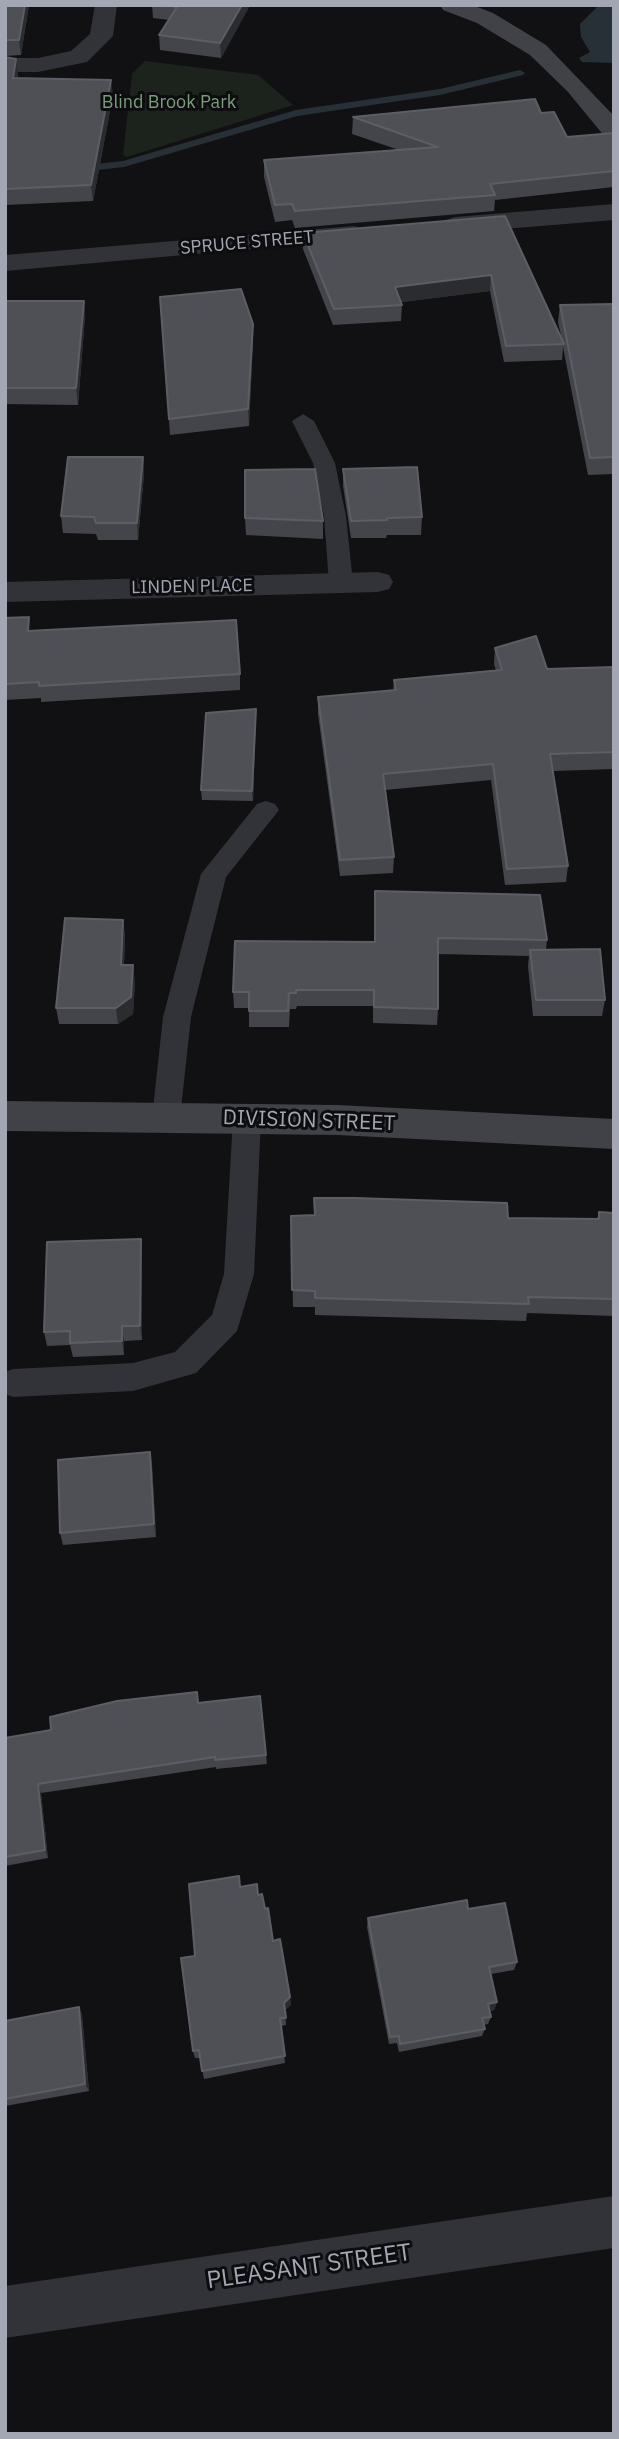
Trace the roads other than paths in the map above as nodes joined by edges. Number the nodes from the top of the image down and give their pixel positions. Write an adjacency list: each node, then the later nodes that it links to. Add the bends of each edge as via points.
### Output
1 (106, 5): 3 (street, via 101,36 79,57)
2 (451, 5): 4 (street, via 485,18 538,50)
3 (5, 65)
4 (614, 132)
5 (614, 212): 6 (street)
6 (434, 227)
7 (379, 232): 8 (street, SPRUCE STREET)
8 (5, 263)
9 (303, 421): 11 (lane, via 324,463)
10 (378, 582): 11 (street, LINDEN PLACE)
11 (341, 583): 12 (street, LINDEN PLACE)
12 (5, 592)
13 (266, 810): 15 (lane, via 214,874 177,1017)
14 (5, 1116): 15 (street, DIVISION STREET)
15 (166, 1118): 16 (street, DIVISION STREET)
16 (247, 1119): 17 (street, DIVISION STREET); 18 (lane, via 239,1274 226,1322 185,1363 133,1377)
17 (613, 1134)
18 (13, 1382)
19 (614, 2222): 20 (street, PLEASANT STREET)
20 (5, 2312)

